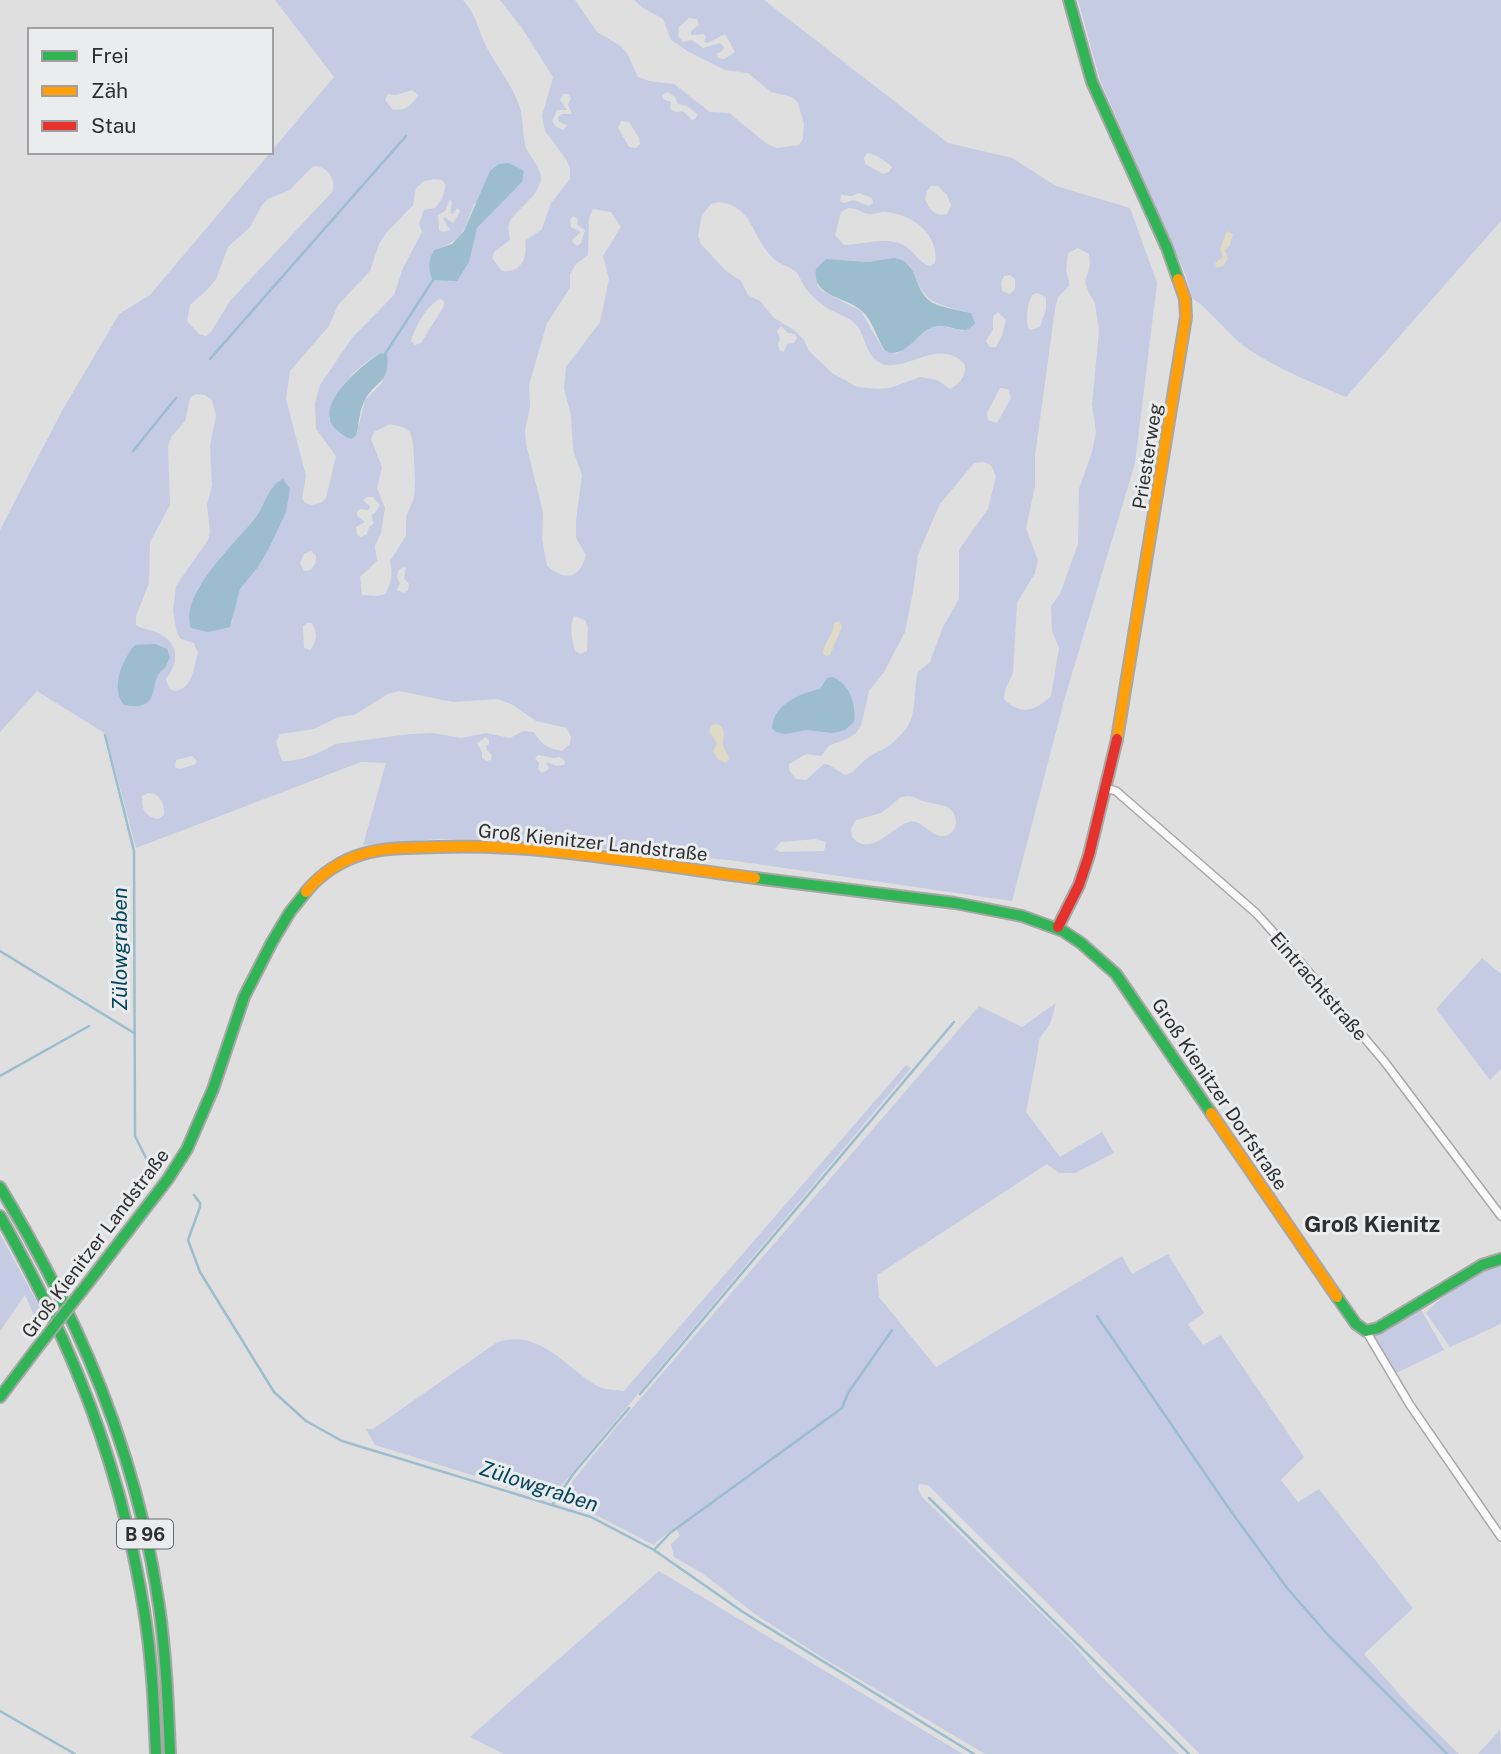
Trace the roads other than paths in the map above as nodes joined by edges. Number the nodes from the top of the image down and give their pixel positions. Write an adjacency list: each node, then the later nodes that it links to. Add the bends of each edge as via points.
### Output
1 (1069, 0): 2 (main road, Priesterweg, via 1092,82 1167,248 1185,299 1186,317 1122,719)
2 (1105, 788): 4 (main road, Priesterweg, via 1079,885); 7 (street, Eintrachtstraße, via 1116,791 1256,914 1384,1060)
3 (1020, 914): 4 (main road, Groß Kienitzer Dorfstraße); 10 (main road, Groß Kienitzer Landstraße, bridge, via 518,848 400,848 348,860 310,887 272,942 244,997 187,1149 168,1179)
4 (1058, 927): 9 (main road, Groß Kienitzer Dorfstraße, via 1116,974 1356,1324)
5 (0, 1187): 13 (main road, B 96, via 63,1299 123,1448 154,1572 165,1653)
6 (0, 1216): 12 (main road, B 96, via 53,1312 109,1454 146,1627)
7 (1501, 1216)
8 (1501, 1259): 9 (main road, via 1482,1265)
9 (1366, 1331): 11 (street, Groß Kienitzer Dorfstraße, via 1410,1405)
10 (0, 1397)
11 (1501, 1537)
12 (156, 1754)
13 (170, 1754)

